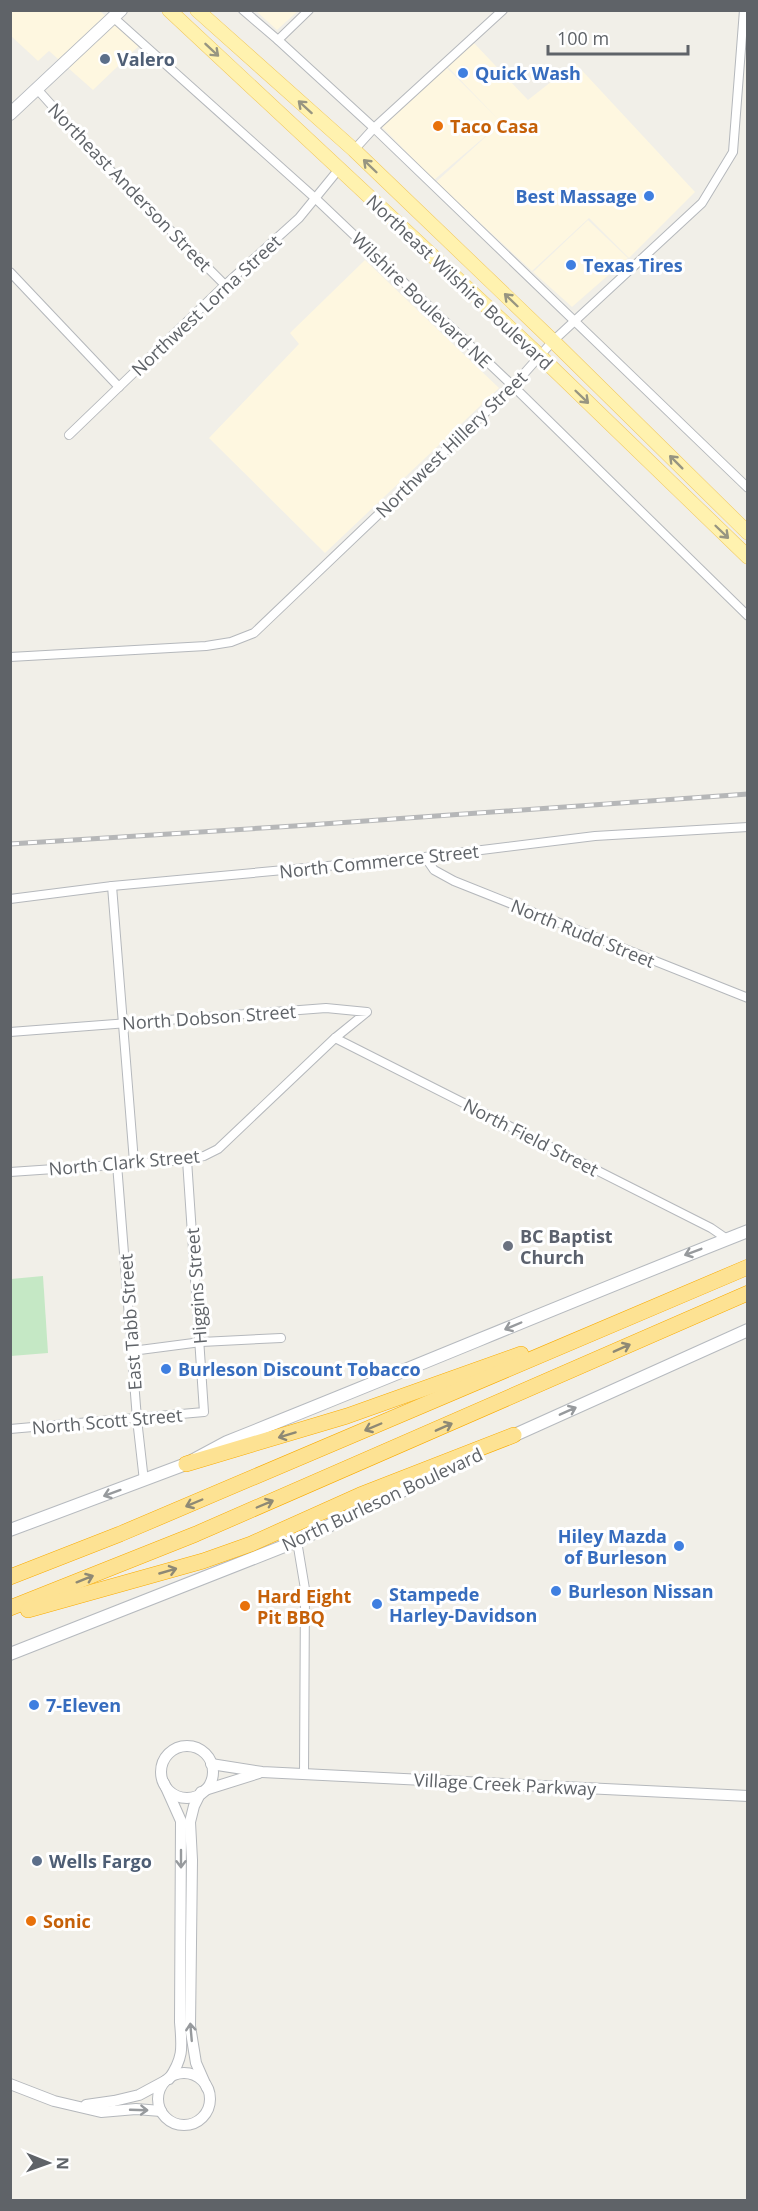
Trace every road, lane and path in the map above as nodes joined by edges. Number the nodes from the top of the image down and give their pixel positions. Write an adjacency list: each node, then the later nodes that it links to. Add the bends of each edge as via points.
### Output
1 (170, 10): 13 (main road, Northeast Wilshire Boulevard, one-way to 13)
2 (197, 10): 12 (main road, Northeast Wilshire Boulevard, one-way to 2)
3 (243, 10): 8 (street)
4 (309, 10): 8 (street)
5 (503, 10): 11 (street)
6 (744, 10): 17 (street, Northwest Hillery Street, via 733,152 726,166 702,203)
7 (116, 13): 9 (main road); 14 (street, Wilshire Boulevard NE)
8 (278, 40): 11 (street)
9 (37, 89): 10 (main road); 16 (street, Northeast Anderson Street)
10 (12, 110)
11 (374, 128): 12 (street); 17 (street)
12 (354, 150): 18 (main road, Northeast Wilshire Boulevard, one-way to 12)
13 (339, 169): 14 (street, Northwest Lorna Street); 19 (main road, Northeast Wilshire Boulevard)
14 (315, 198): 16 (street, Northwest Lorna Street, via 299,218); 20 (street, Wilshire Boulevard NE)
15 (10, 272): 21 (street)
16 (225, 285): 21 (street, Northwest Lorna Street)
17 (574, 322): 18 (street, Northwest Hillery Street); 23 (street)
18 (553, 341): 19 (street, Northwest Hillery Street); 24 (main road, Northeast Wilshire Boulevard, one-way to 18)
19 (540, 356): 20 (street, Northwest Hillery Street); 25 (main road, Northeast Wilshire Boulevard, one-way to 25)
20 (513, 386): 26 (street, Wilshire Boulevard NE); 27 (street, Northwest Hillery Street, via 254,633 206,646)
21 (119, 387): 22 (street, Northwest Lorna Street)
22 (69, 435)
23 (747, 488)
24 (747, 533)
25 (747, 557)
26 (747, 616)
27 (10, 657)
28 (747, 827): 29 (street, North Commerce Street, via 595,836)
29 (424, 857): 30 (street, North Commerce Street); 32 (street, North Rudd Street, via 434,870 454,881)
30 (112, 886): 31 (street, North Commerce Street); 33 (street)
31 (10, 899)
32 (747, 998)
33 (123, 1023): 34 (street, North Dobson Street); 35 (street, North Dobson Street, via 326,1008 367,1012); 37 (street)
34 (10, 1032)
35 (335, 1038): 36 (street, North Clark Street, via 218,1149); 41 (street, North Field Street)
36 (187, 1160): 37 (street, North Clark Street); 47 (street, Higgins Street)
37 (134, 1162): 38 (street, North Clark Street)
38 (117, 1164): 39 (street, North Clark Street); 48 (street, East Tabb Street)
39 (10, 1172)
40 (747, 1231): 41 (main road)
41 (727, 1239): 53 (main road, one-way to 53, via 227,1442)
42 (747, 1268): 44 (highway)
43 (747, 1293): 58 (highway, one-way to 43, via 228,1520)
44 (659, 1304): 53 (highway, one-way to 53, via 625,1311 527,1352 347,1416); 57 (highway, one-way to 57, via 120,1534)
45 (747, 1330): 52 (main road, North Burleson Boulevard, one-way to 45)
46 (281, 1338): 47 (street)
47 (201, 1342): 48 (street); 49 (street, Higgins Street)
48 (132, 1351): 50 (street, East Tabb Street)
49 (204, 1412): 50 (street, North Scott Street)
50 (137, 1419): 51 (street, North Scott Street); 54 (street, East Tabb Street)
51 (10, 1429)
52 (514, 1435): 56 (main road, North Burleson Boulevard); 59 (highway, one-way to 52, via 232,1551)
53 (186, 1464): 54 (main road)
54 (144, 1481): 55 (main road, one-way to 55)
55 (10, 1530)
56 (297, 1541): 60 (main road, North Burleson Boulevard); 63 (street, via 305,1589)
57 (10, 1577)
58 (10, 1608)
59 (10, 1614)
60 (10, 1654)
61 (211, 1764): 62 (street, Village Creek Parkway); 64 (street, Village Creek Parkway, via 201,1750 177,1748 161,1767); 65 (street, via 212,1778)
62 (262, 1772): 63 (street, Village Creek Parkway); 65 (street, Village Creek Parkway)
63 (304, 1774): 66 (street, Village Creek Parkway)
64 (164, 1783): 65 (street, Village Creek Parkway, via 168,1790 183,1797); 68 (street, one-way to 68, via 180,1821 182,2053)
65 (203, 1791): 70 (street, one-way to 65, via 196,2063 190,2026 190,1822)
66 (747, 1796)
67 (10, 2077): 69 (street)
68 (167, 2080): 70 (street, via 188,2074 196,2076); 71 (street, via 139,2095); 72 (street, via 158,2095)
69 (15, 2085): 71 (street)
70 (207, 2088): 72 (street, via 209,2105 199,2120 182,2125 173,2123)
71 (77, 2106): 72 (street, one-way to 72, via 101,2112)
72 (160, 2111)

